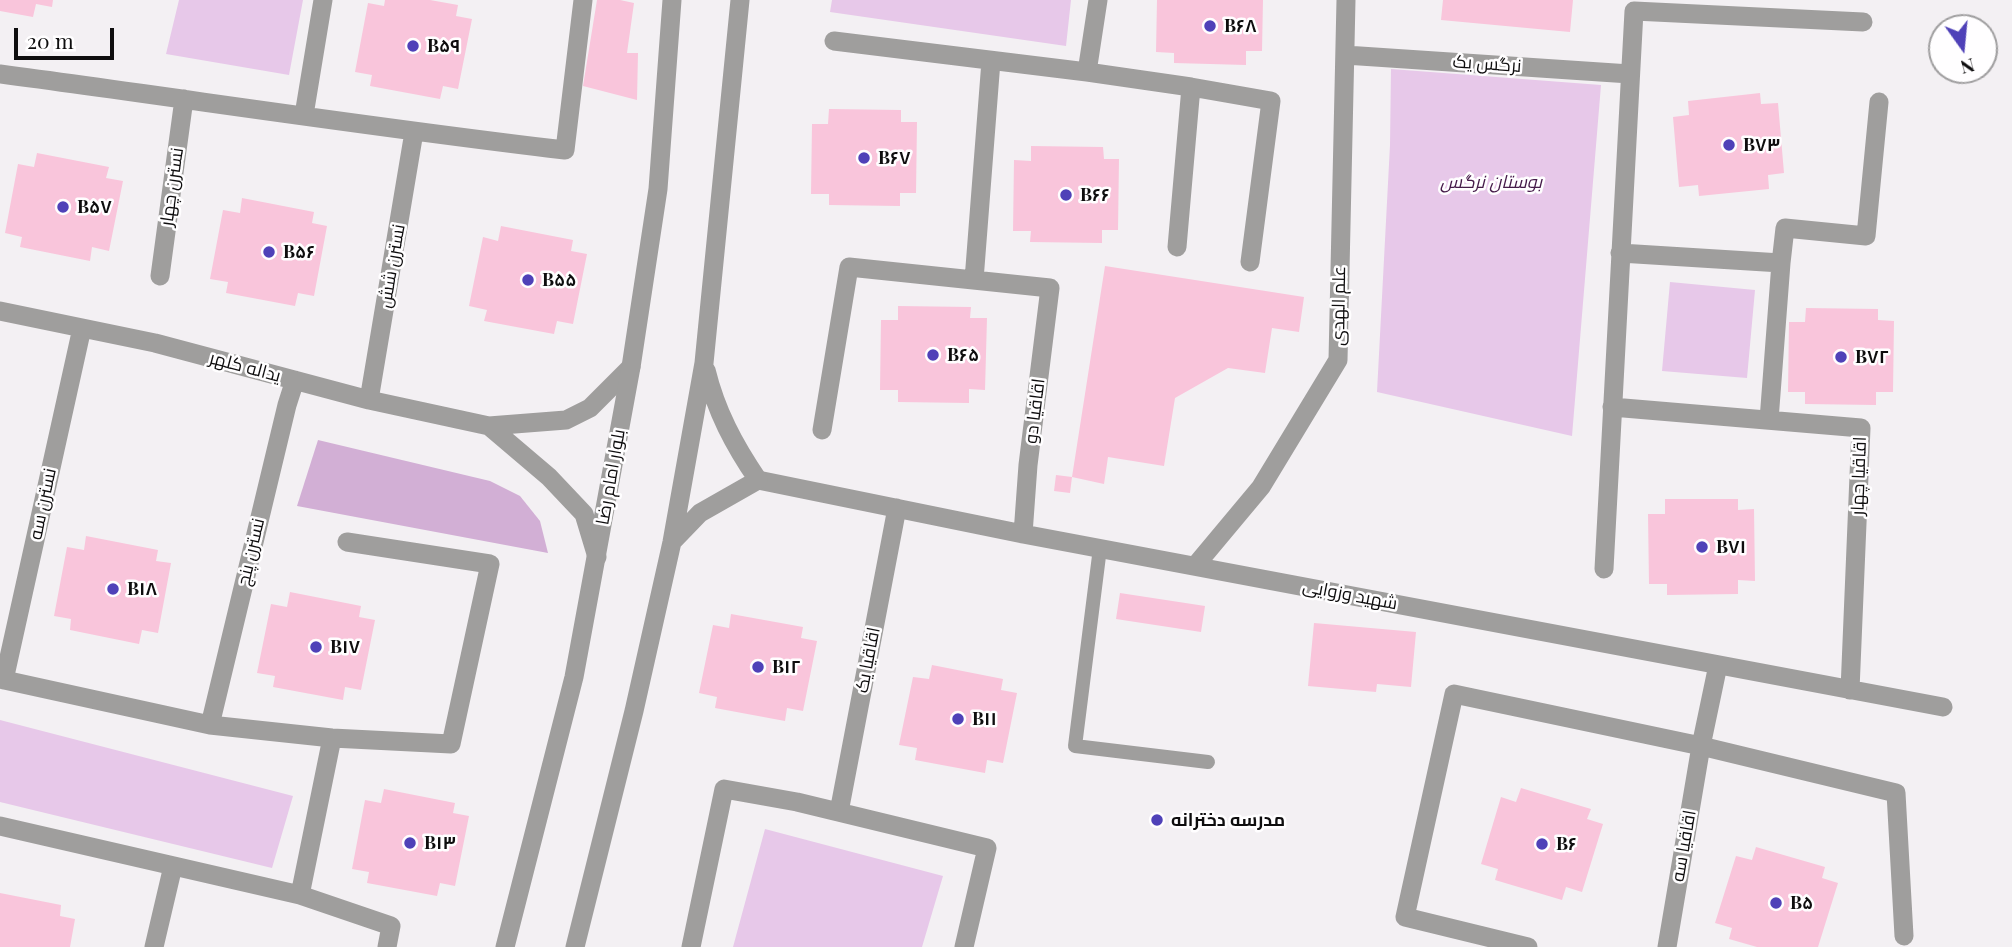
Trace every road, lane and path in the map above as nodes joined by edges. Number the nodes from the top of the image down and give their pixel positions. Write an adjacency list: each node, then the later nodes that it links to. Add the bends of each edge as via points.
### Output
1 (323, 0): 18 (street)
2 (583, 0): 19 (street, via 565,150)
3 (672, 0): 29 (street, بلوار امام رضا, via 658,189)
4 (740, 0): 28 (street)
5 (1098, 0): 12 (street)
6 (1346, 0): 10 (street, علم الهدی)
7 (1634, 6): 8 (street); 14 (street)
8 (1863, 22)
9 (834, 41): 11 (street)
10 (1345, 55): 14 (street, نرگس یک); 43 (street, علم الهدی, via 1338,360 1261,486)
11 (991, 61): 12 (street); 25 (street)
12 (1087, 72): 15 (street)
13 (0, 74): 16 (street)
14 (1630, 74): 21 (street)
15 (1191, 88): 20 (street); 22 (street, via 1271,101)
16 (184, 99): 18 (street); 24 (street, نسترن چهار)
17 (1879, 102): 23 (street, via 1866,236 1785,228)
18 (304, 115): 19 (street)
19 (414, 132): 31 (street, نسترن شش)
20 (1177, 247)
21 (1620, 253): 23 (street); 32 (street)
22 (1250, 262)
23 (1781, 263): 33 (street)
24 (160, 276)
25 (974, 280): 35 (street, via 849,267); 38 (street, اقاقیا دو, via 1050,288)
26 (0, 311): 27 (street, یداله کلهر)
27 (82, 328): 30 (street, یداله کلهر); 46 (street, نسترن سه)
28 (704, 363): 36 (street, via 724,424); 40 (street)
29 (631, 367): 34 (street, یداله کلهر, via 590,408 566,420); 42 (street, بلوار امام رضا)
30 (295, 380): 31 (street, یداله کلهر); 49 (street, نسترن پنج)
31 (369, 400): 34 (street, یداله کلهر)
32 (1612, 407): 33 (street, اقاقیا چهار); 44 (street)
33 (1769, 420): 47 (street, اقاقیا چهار, via 1861,428)
34 (489, 426): 42 (street, یداله کلهر, via 584,514)
35 (822, 430)
36 (758, 480): 37 (street, شهید وزوایی); 40 (street, via 700,513)
37 (897, 508): 38 (street, شهید وزوایی); 53 (street, اقاقیا یک)
38 (1023, 534): 41 (street, شهید وزوایی)
39 (347, 542): 50 (street, via 491,564 451,744)
40 (672, 542): 61 (street)
41 (1100, 548): 43 (street, شهید وزوایی); 52 (lane, via 1075,746)
42 (597, 557): 60 (street, بلوار امام رضا, via 574,677)
43 (1195, 566): 45 (street, شهید وزوایی)
44 (1604, 569)
45 (1718, 665): 47 (street, شهید وزوایی); 51 (street, اقاقیا سه)
46 (2, 679): 49 (street)
47 (1850, 690): 48 (street, شهید وزوایی)
48 (1943, 707)
49 (210, 725): 50 (street)
50 (332, 738): 56 (street)
51 (1701, 746): 57 (street, via 1896,793); 64 (street, via 1454,694 1405,917); 65 (street, اقاقیا سه)
52 (1208, 762)
53 (839, 812): 62 (street, via 724,789); 63 (street, via 987,848)
54 (0, 826): 55 (street)
55 (173, 866): 56 (street); 58 (street)
56 (300, 895): 59 (street, via 391,926)
57 (1904, 936)
58 (154, 947)
59 (387, 947)
60 (505, 947)
61 (575, 947)
62 (691, 947)
63 (964, 947)
64 (1528, 947)
65 (1667, 947)

